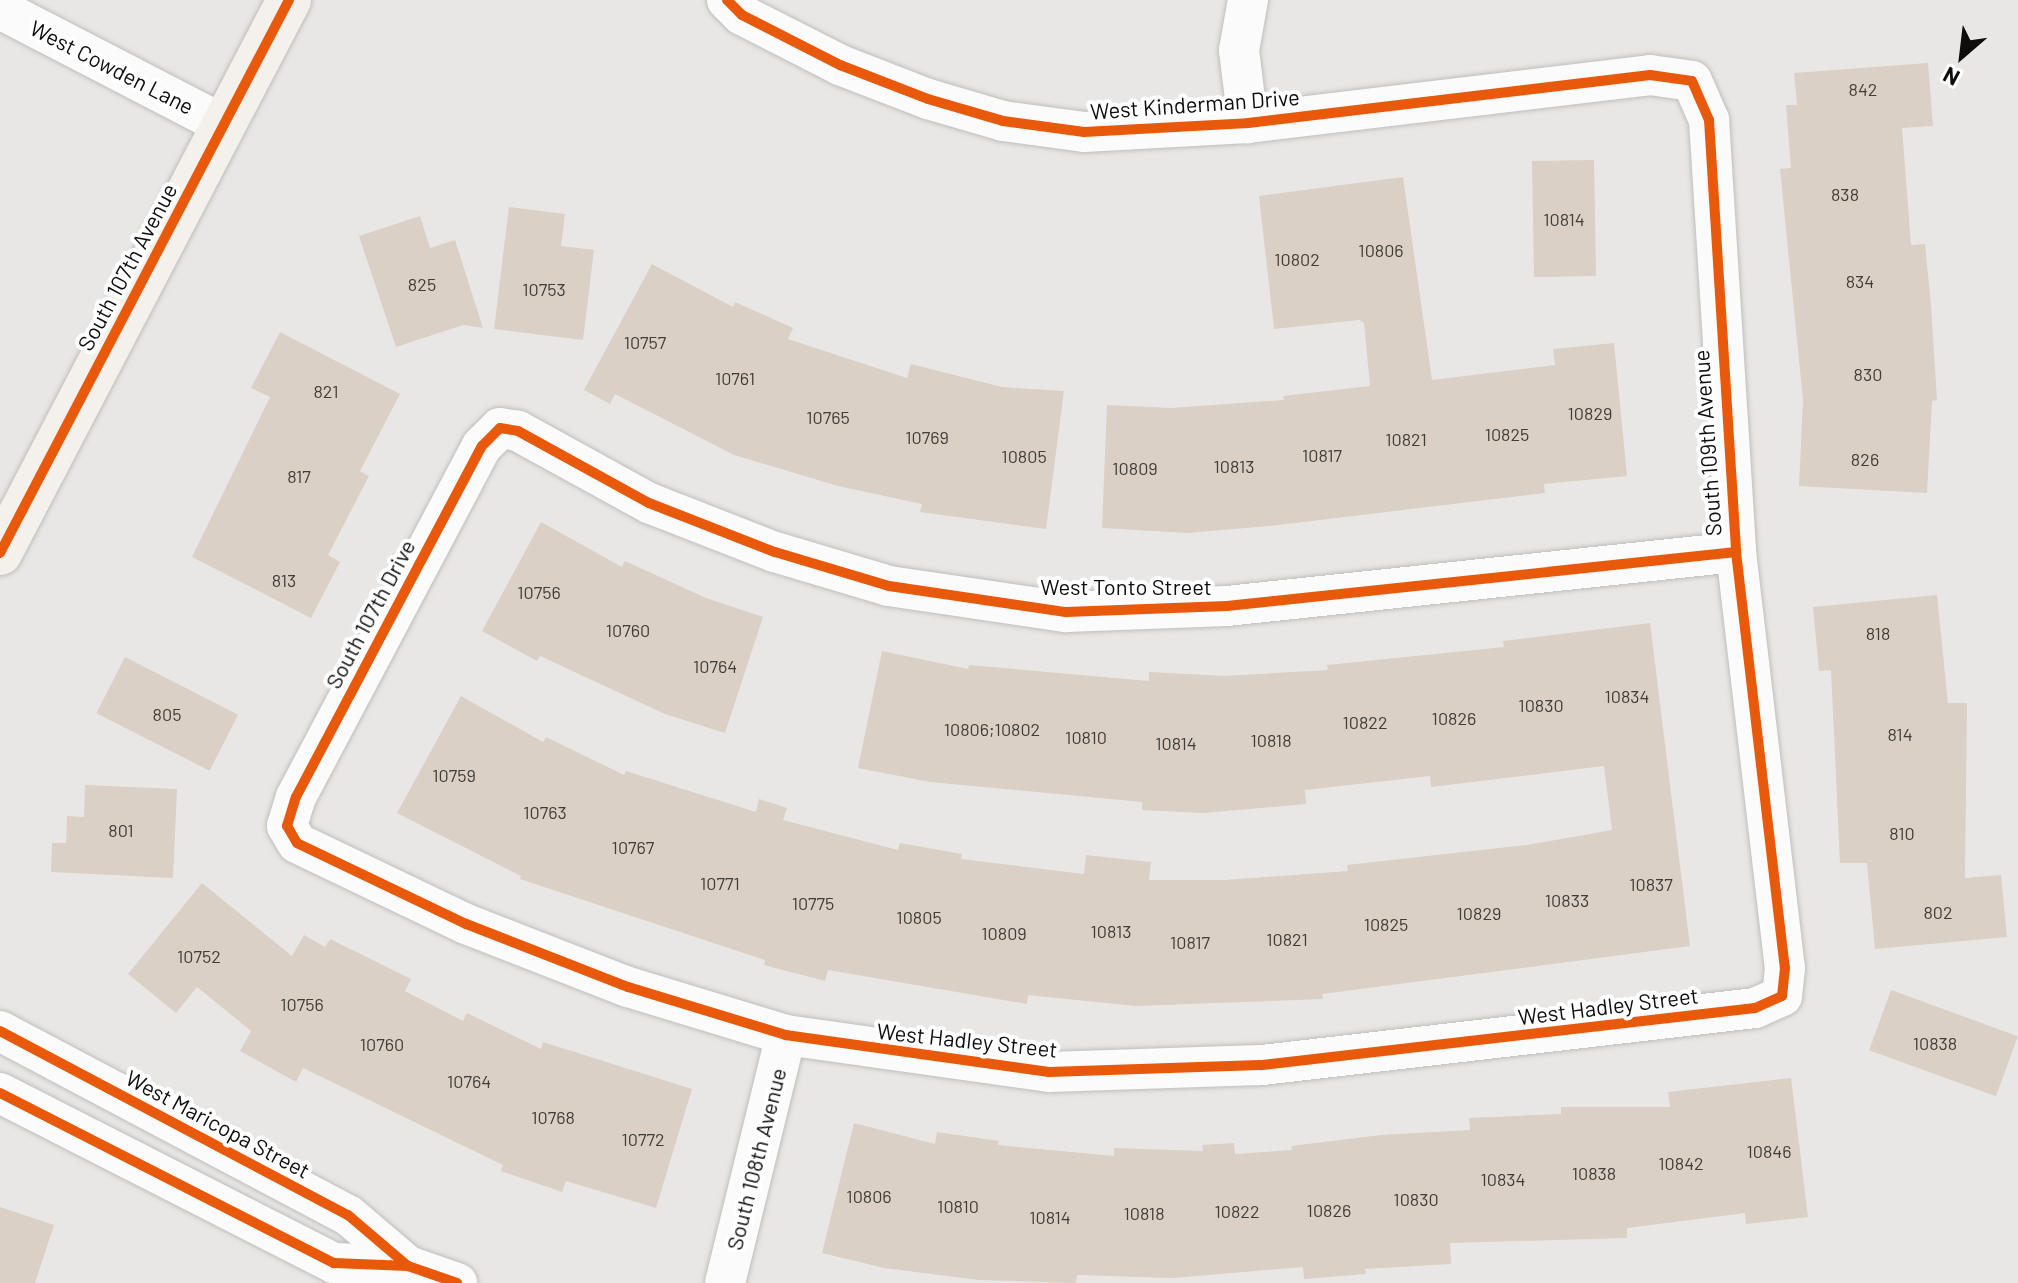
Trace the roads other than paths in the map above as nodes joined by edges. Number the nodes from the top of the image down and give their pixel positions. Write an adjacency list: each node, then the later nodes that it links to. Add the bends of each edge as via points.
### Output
1 (289, 0): 7 (main road, South 107th Avenue)
2 (727, 0): 6 (street, West Kinderman Drive, via 742,15 840,65 1003,121 1084,132)
3 (1248, 0): 6 (street, via 1239,50)
4 (0, 9): 7 (street, West Cowden Lane)
5 (1692, 81): 6 (street, West Kinderman Drive, via 1650,75); 9 (street, South 109th Avenue, via 1709,120)
6 (1248, 123)
7 (224, 125): 10 (main road, South 107th Avenue)
8 (500, 428): 9 (street, West Tonto Street, via 518,431 649,503 775,552 889,586 1066,612 1227,606); 11 (street, South 107th Drive, via 482,446 296,797)
9 (1736, 552): 12 (street, South 109th Avenue, via 1785,968)
10 (0, 553)
11 (287, 826): 14 (street, West Hadley Street, via 297,843 466,924 628,987)
12 (1782, 996): 14 (street, West Hadley Street, via 1755,1008 1260,1065 1049,1072)
13 (0, 1031): 16 (street, West Maricopa Street, via 348,1215)
14 (786, 1035): 18 (street, South 108th Avenue)
15 (0, 1093): 16 (street, West Maricopa Street, via 334,1263)
16 (408, 1266): 17 (street, West Maricopa Street)
17 (457, 1283)
18 (725, 1283)

